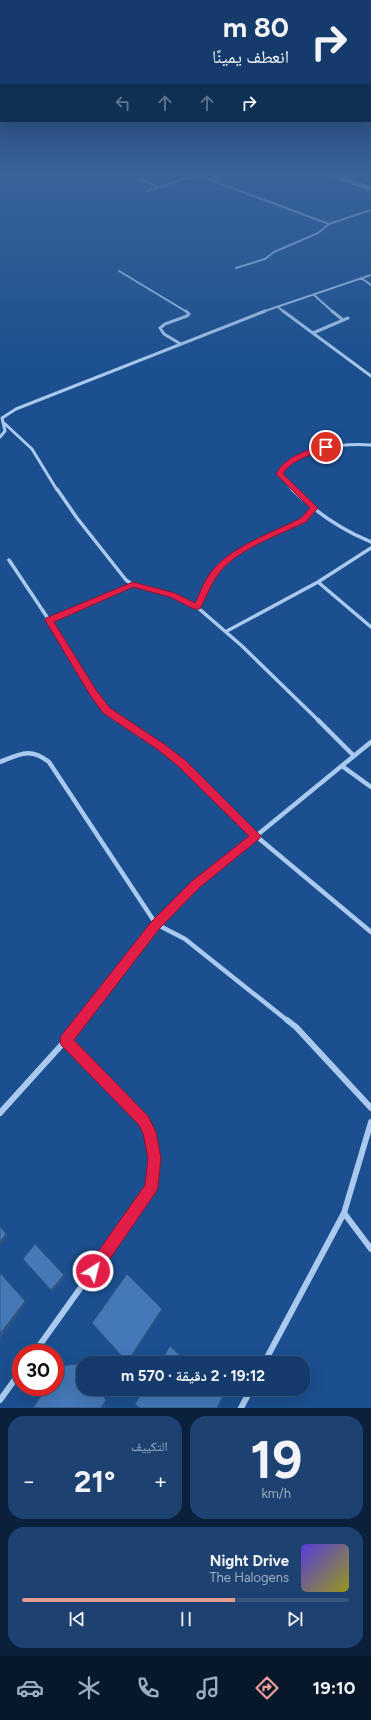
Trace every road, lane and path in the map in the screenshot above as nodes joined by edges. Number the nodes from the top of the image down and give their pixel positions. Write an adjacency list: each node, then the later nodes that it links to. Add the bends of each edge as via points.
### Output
1 (305, 239): 2 (street, via 274,252 265,259)
2 (236, 268)
3 (119, 271): 12 (street, via 188,312 187,316 160,328 164,334)
4 (371, 276): 5 (street)
5 (361, 278): 6 (street); 7 (street)
6 (371, 286)
7 (314, 295): 8 (street); 10 (street)
8 (278, 307): 11 (street); 12 (street)
9 (348, 318): 10 (street)
10 (343, 320): 11 (street)
11 (313, 333): 13 (street)
12 (179, 343): 14 (street, via 11,411 2,418)
13 (371, 376)
14 (4, 423): 15 (street, via 5,431); 22 (street, via 32,449 76,518 126,580)
15 (0, 437)
16 (371, 445): 17 (street, via 341,444 320,448 282,468 279,474 282,478)
17 (314, 508): 18 (street, via 348,531); 23 (street, via 303,520 226,561 213,574)
18 (371, 542)
19 (371, 548): 21 (street)
20 (9, 560): 24 (street)
21 (318, 582): 25 (street); 26 (street)
22 (133, 585): 23 (street, via 172,595); 24 (street)
23 (197, 607): 26 (street)
24 (49, 620): 32 (street, via 106,711 182,763)
25 (371, 627)
26 (227, 631): 28 (street)
27 (371, 742): 28 (street)
28 (354, 756): 30 (street)
29 (0, 762): 33 (street, via 33,752 42,755 49,762)
30 (342, 766): 31 (street); 32 (street)
31 (371, 787)
32 (256, 836): 33 (street, via 196,885); 34 (street)
33 (156, 924): 35 (street); 36 (street, via 186,939 296,1027)
34 (371, 932)
35 (66, 1040): 37 (street); 41 (street, via 143,1120 153,1145 154,1178 147,1195)
36 (371, 1108)
37 (0, 1113)
38 (371, 1122): 39 (street)
39 (344, 1213): 40 (street); 42 (street)
40 (371, 1249)
41 (40, 1344)
42 (268, 1356)
43 (12, 1383): 45 (street)
44 (247, 1396): 46 (street)
45 (0, 1400)
46 (240, 1408)

